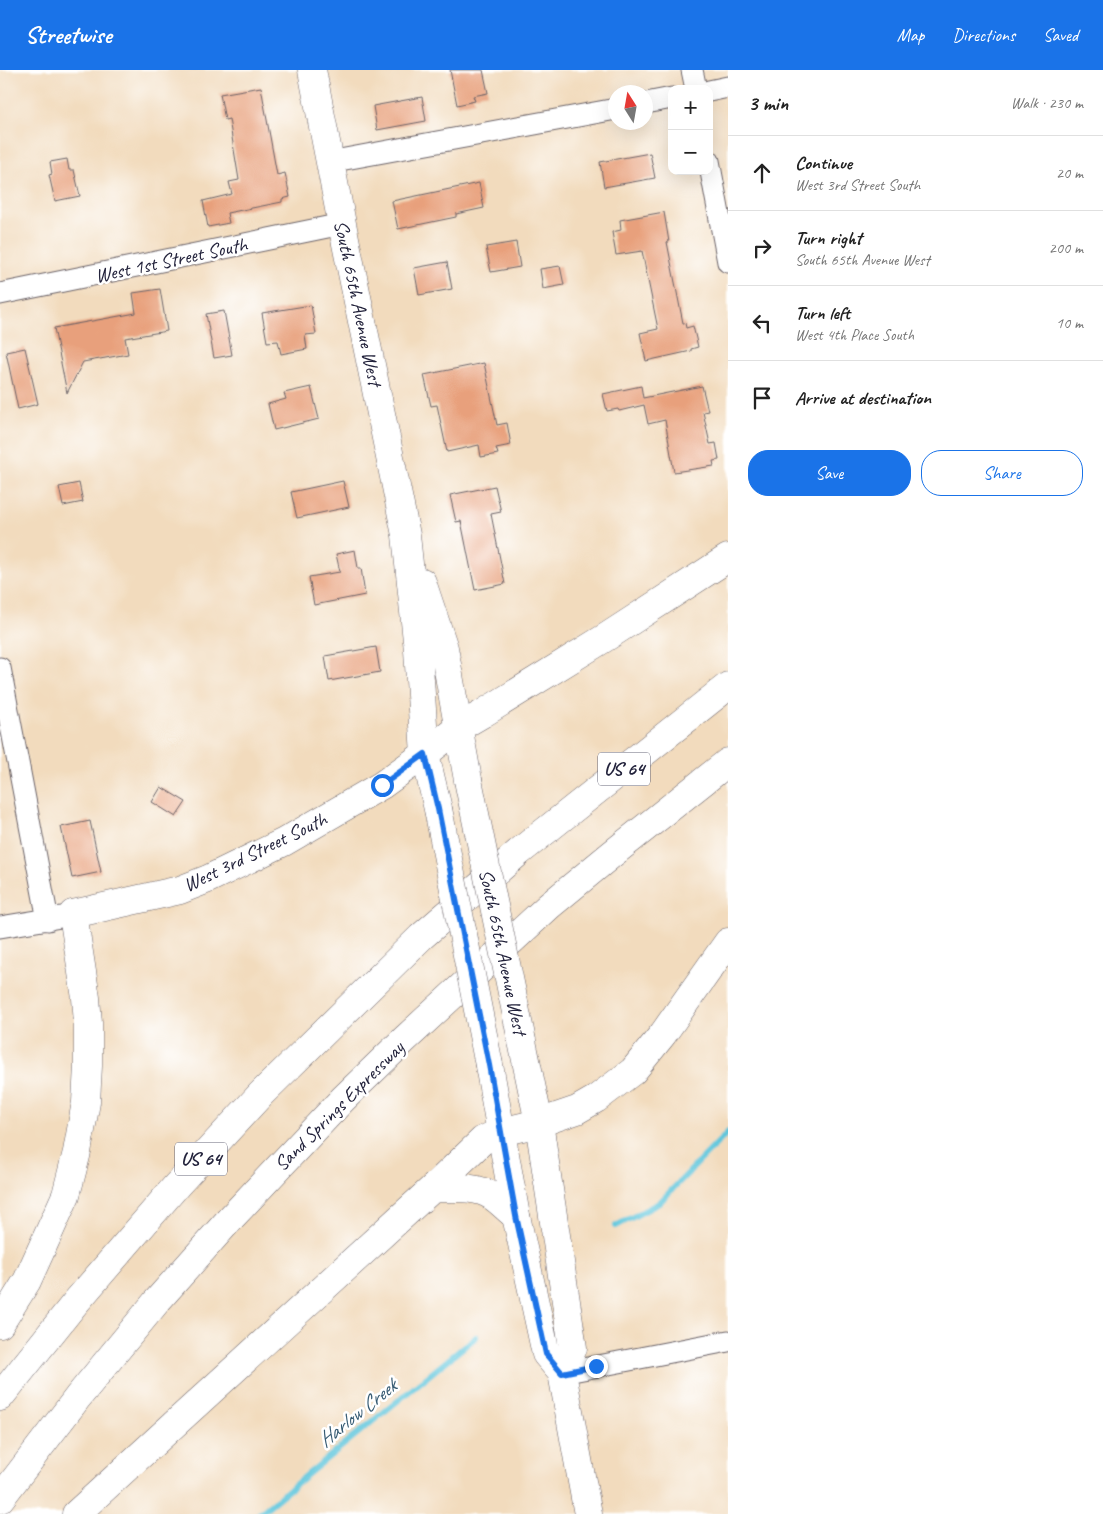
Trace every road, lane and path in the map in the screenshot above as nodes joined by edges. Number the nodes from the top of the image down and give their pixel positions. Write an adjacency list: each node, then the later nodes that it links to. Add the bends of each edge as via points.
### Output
1 (312, 70): 9 (main road, South 65th Avenue West)
2 (692, 70): 3 (street)
3 (695, 85)
4 (728, 87): 5 (street)
5 (713, 90)
6 (668, 99): 7 (street)
7 (653, 102)
8 (608, 110): 9 (street)
9 (330, 162): 11 (main road, South 65th Avenue West)
10 (712, 175): 12 (street)
11 (342, 224): 13 (street, West 1st Street South); 14 (main road, South 65th Avenue West)
12 (728, 262)
13 (0, 294)
14 (406, 535): 18 (main road, South 65th Avenue West, via 444,648); 19 (main road, South 65th Avenue West)
15 (728, 558): 18 (main road, West 3rd Street South)
16 (0, 668): 21 (street)
17 (728, 686): 31 (main road, US 64, via 519,852 421,937 261,1094 177,1185 76,1302)
18 (458, 728): 19 (main road, West 3rd Street South); 24 (main road, South 65th Avenue West, bridge)
19 (425, 754): 21 (main road, West 3rd Street South, via 382,785 292,837 208,879 180,890); 25 (main road, South 65th Avenue West, bridge)
20 (728, 762): 32 (main road, Sand Springs Expressway / US 64, via 549,906 343,1099 157,1301)
21 (61, 917): 22 (street, West 3rd Street South); 28 (main road, via 86,998 86,1102 66,1196 27,1281)
22 (0, 928)
23 (728, 942): 24 (main road, via 633,1072 577,1110)
24 (539, 1123): 25 (main road); 30 (main road, South 65th Avenue West, via 573,1348)
25 (500, 1132): 26 (main road, via 483,1140); 27 (main road, South 65th Avenue West)
26 (432, 1188): 27 (main road, via 468,1188 482,1192); 33 (main road)
27 (516, 1216): 30 (main road, South 65th Avenue West, via 546,1354)
28 (0, 1324)
29 (728, 1341): 30 (street)
30 (562, 1373): 34 (main road, South 65th Avenue West)
31 (0, 1397)
32 (0, 1499)
33 (76, 1514)
34 (588, 1514)

